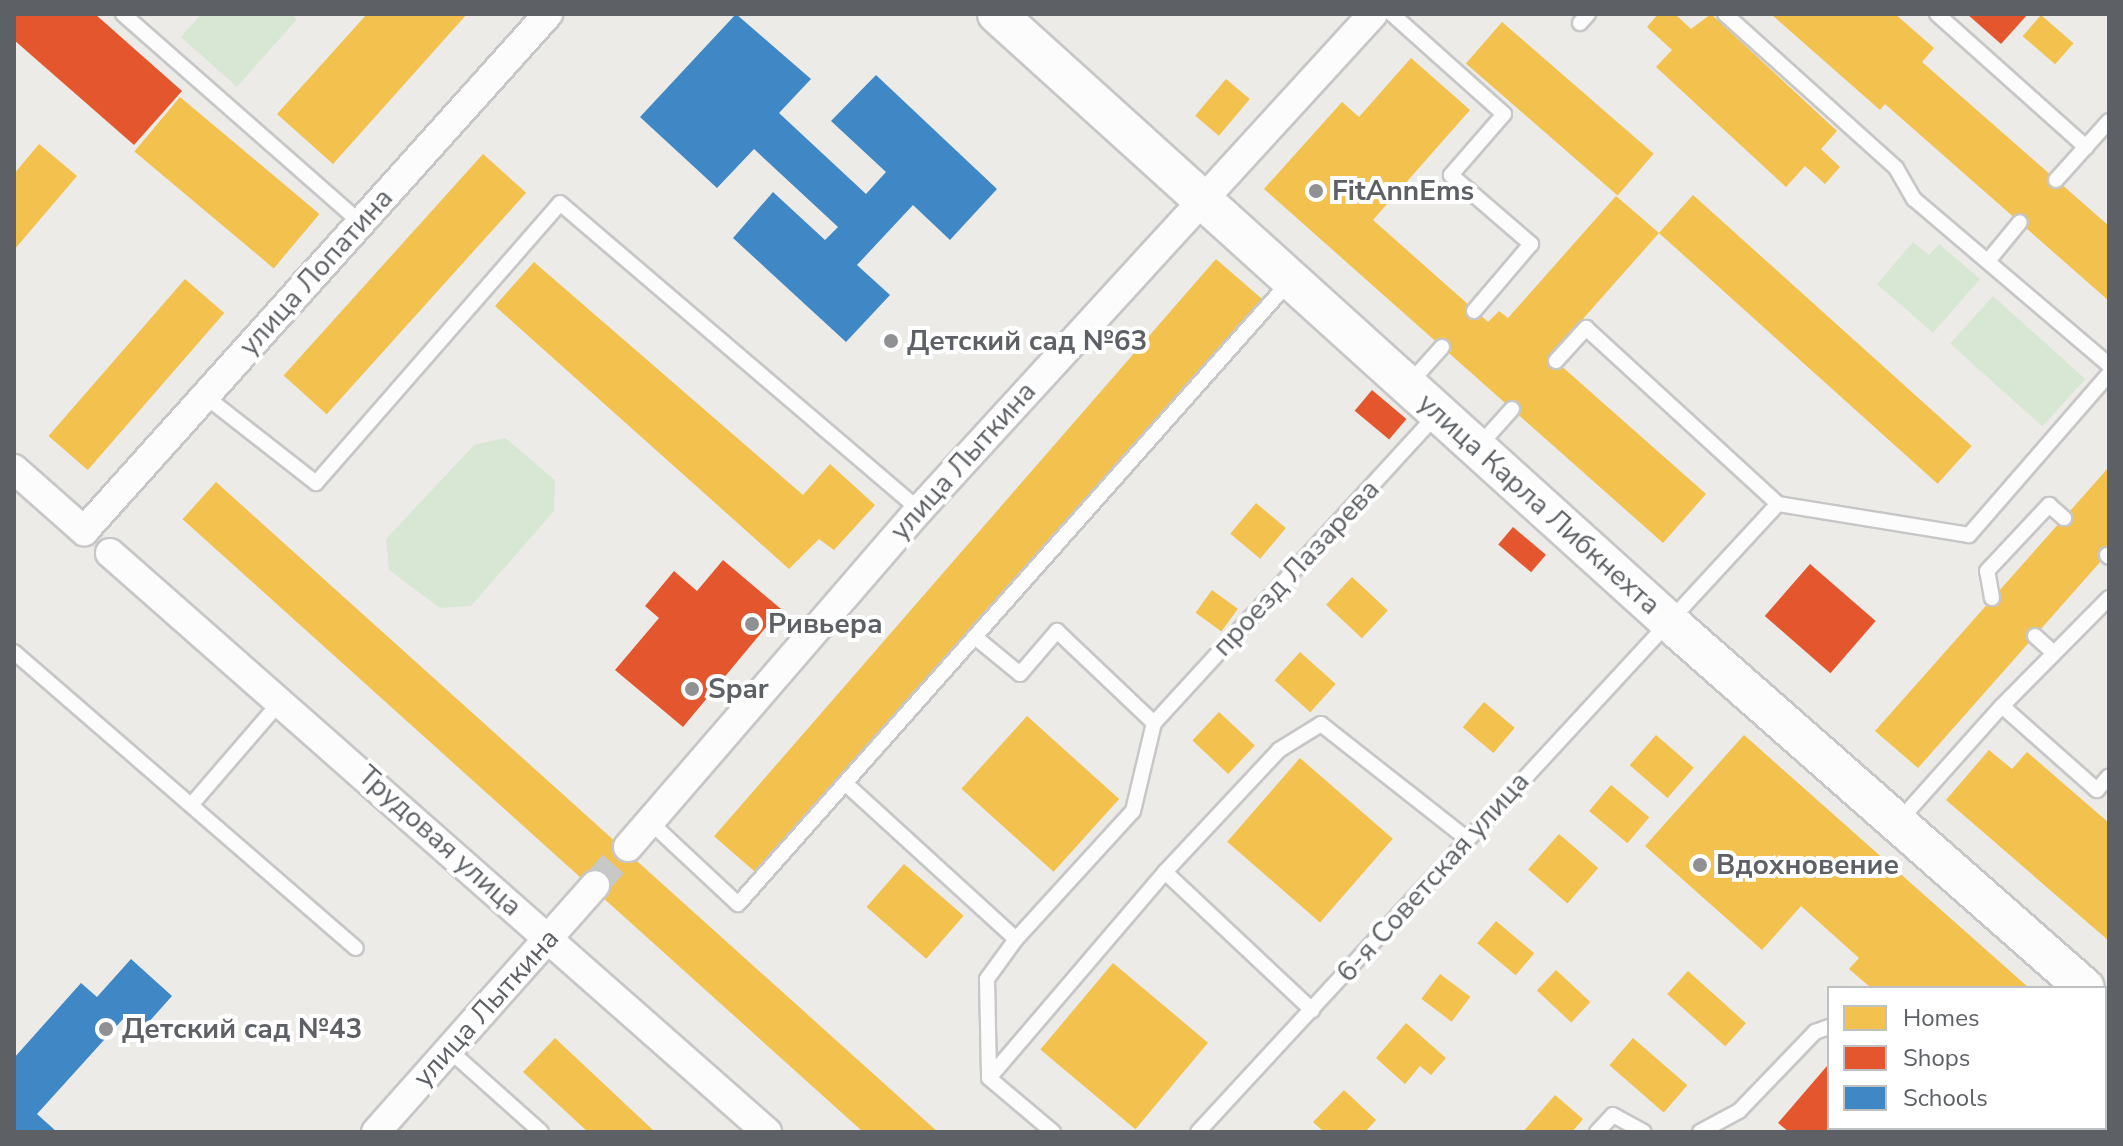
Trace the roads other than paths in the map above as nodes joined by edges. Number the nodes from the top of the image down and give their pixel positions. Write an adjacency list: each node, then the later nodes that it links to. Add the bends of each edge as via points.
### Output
1 (123, 14): 12 (lane)
2 (548, 14): 12 (street, улица Лопатина)
3 (997, 14): 11 (street, улица Карла Либкнехта)
4 (1373, 14): 11 (street, улица Лыткина)
5 (1392, 14): 16 (lane, via 1504,114 1451,175 1531,244)
6 (1725, 14): 14 (lane, via 1896,168 1914,199)
7 (1937, 14): 9 (lane)
8 (2109, 121): 9 (lane)
9 (2086, 147): 10 (lane)
10 (2056, 180)
11 (1201, 196): 15 (street, улица Карла Либкнехта); 28 (street, улица Лыткина)
12 (360, 222): 22 (street, улица Лопатина)
13 (2020, 222): 14 (lane)
14 (1988, 261): 19 (lane)
15 (1292, 279): 21 (street, улица Карла Либкнехта); 35 (lane)
16 (1474, 311)
17 (1442, 347): 21 (lane)
18 (1556, 361): 27 (lane, via 1586,328)
19 (2109, 365)
20 (2109, 374): 27 (lane, via 1969,535)
21 (1408, 385): 24 (street, улица Карла Либкнехта)
22 (205, 396): 26 (street, улица Лопатина, via 84,531); 28 (lane, via 316,483 560,203)
23 (1512, 409): 25 (lane)
24 (1438, 413): 25 (street, улица Карла Либкнехта); 40 (lane, проезд Лазарева)
25 (1478, 447): 33 (street, улица Карла Либкнехта)
26 (14, 469)
27 (1778, 504): 33 (lane, 6-я Советская улица)
28 (919, 510): 44 (street, улица Лыткина)
29 (2064, 518): 31 (lane, via 2049,505 1987,571)
30 (110, 553): 38 (street, Трудовая улица)
31 (1992, 598)
32 (2109, 598): 37 (lane)
33 (1666, 619): 45 (street, улица Карла Либкнехта); 46 (lane, 6-я Советская улица)
34 (2035, 636): 37 (lane)
35 (975, 637): 40 (lane, via 1020,674 1057,631); 42 (lane)
36 (14, 652): 43 (lane)
37 (2054, 653): 39 (lane)
38 (282, 701): 43 (lane); 50 (street, Трудовая улица)
39 (2002, 706): 41 (lane, via 2097,790); 45 (lane)
40 (1154, 723): 51 (lane, via 1133,811)
41 (2109, 776)
42 (845, 783): 44 (lane, via 738,904); 51 (lane)
43 (192, 804): 52 (lane)
44 (650, 822): 47 (street, улица Лыткина)
45 (1898, 823): 53 (street, улица Карла Либкнехта)
46 (1467, 839): 48 (lane, via 1321,724 1279,750); 54 (lane, 6-я Советская улица)
47 (628, 847)
48 (1165, 872): 54 (lane); 57 (lane)
49 (595, 885): 50 (street, улица Лыткина)
50 (549, 938): 56 (street, улица Лыткина); 60 (street, Трудовая улица)
51 (1016, 939): 57 (lane, via 987,979)
52 (356, 948)
53 (2083, 986)
54 (1312, 1010): 62 (lane, 6-я Советская улица)
55 (1827, 1028): 65 (lane, via 1815,1032 1739,1111)
56 (449, 1050): 58 (street, улица Лыткина); 59 (lane)
57 (989, 1078): 61 (lane)
58 (376, 1132)
59 (541, 1132)
60 (767, 1132)
61 (1053, 1132)
62 (1198, 1132)
63 (1597, 1132): 64 (lane, via 1613,1115)
64 (1644, 1132)
65 (1700, 1132)

